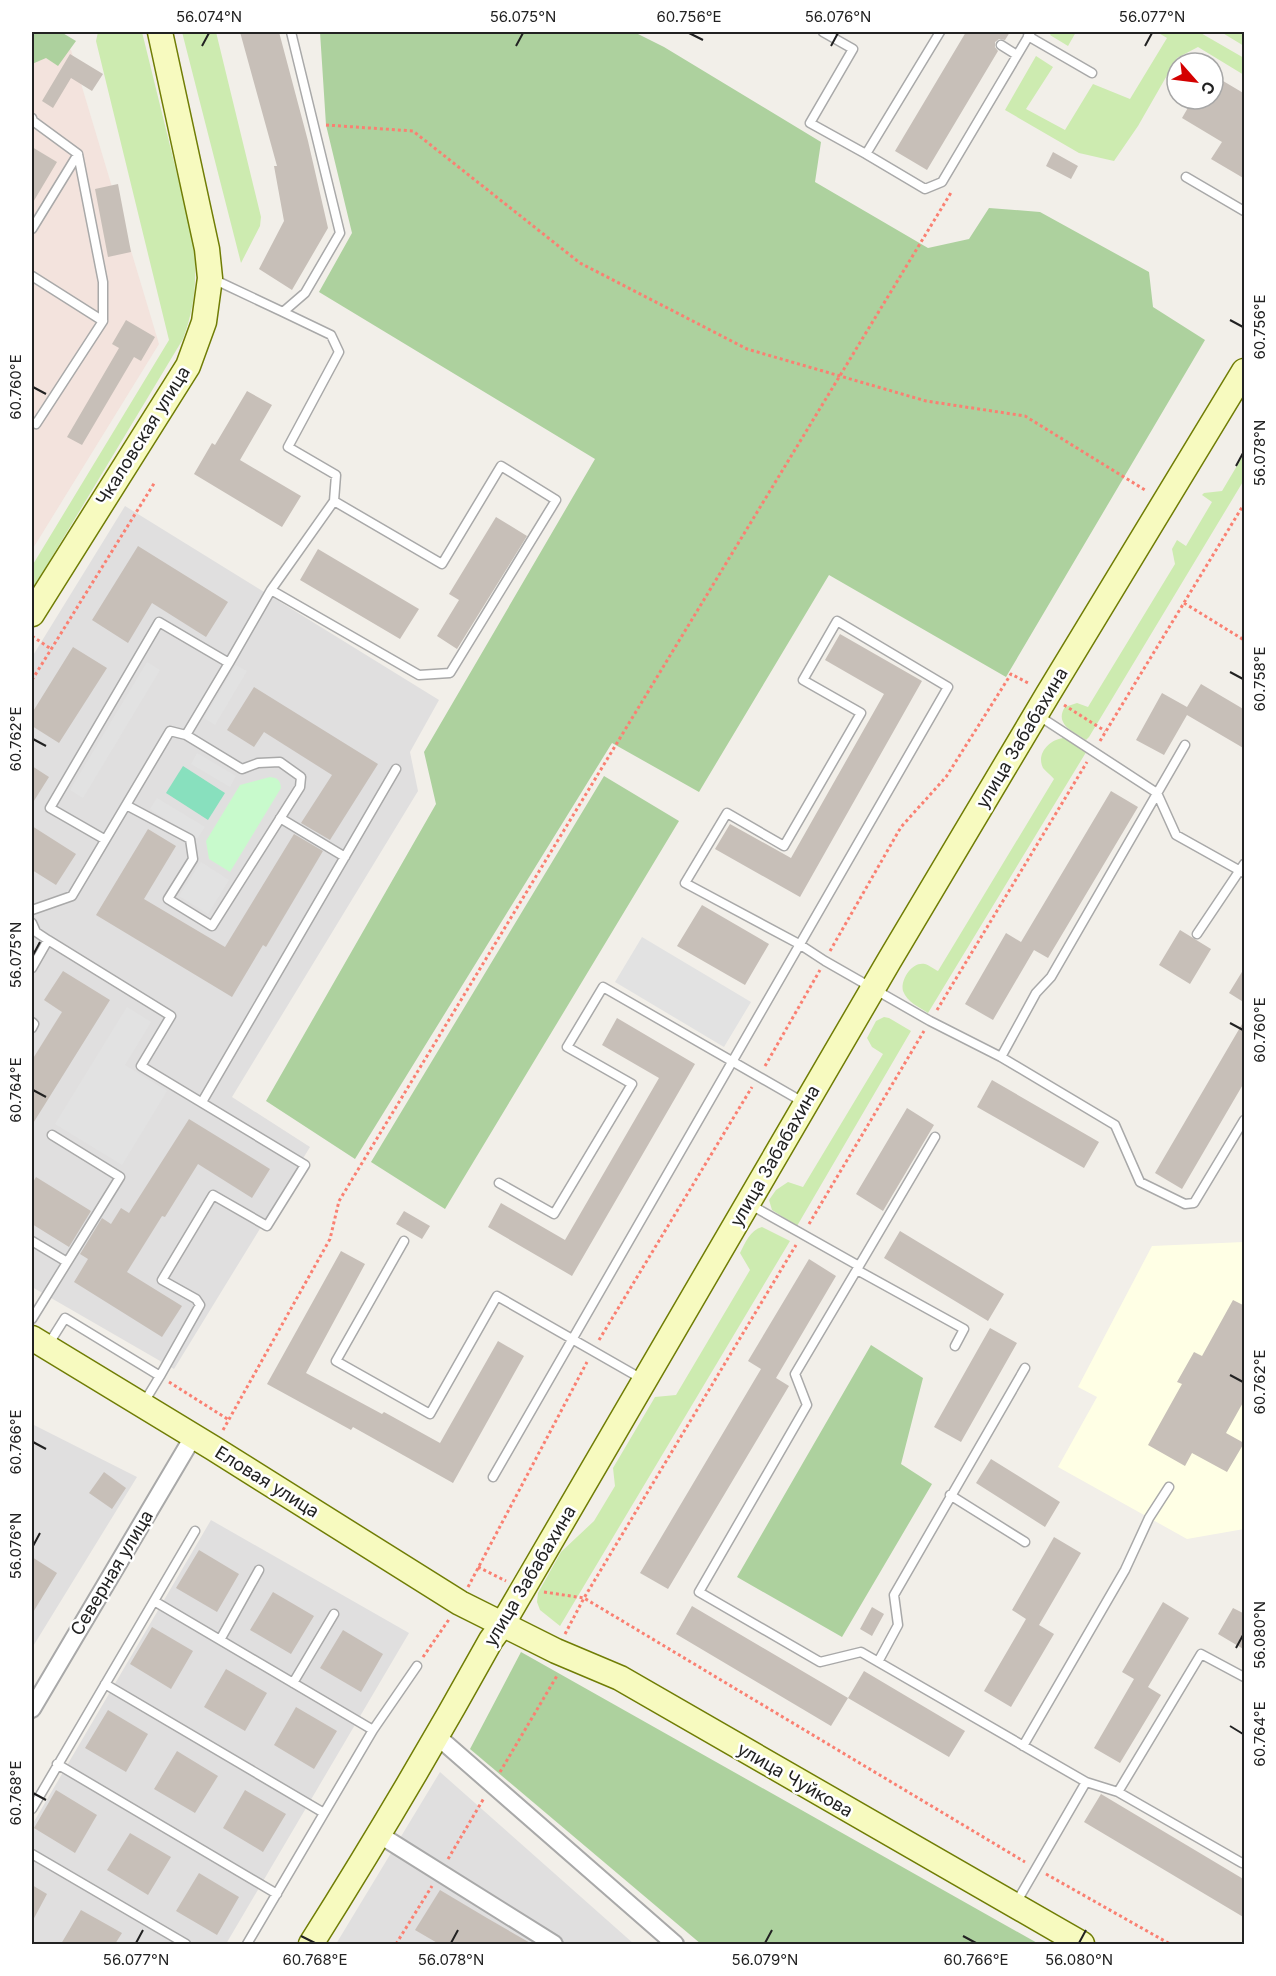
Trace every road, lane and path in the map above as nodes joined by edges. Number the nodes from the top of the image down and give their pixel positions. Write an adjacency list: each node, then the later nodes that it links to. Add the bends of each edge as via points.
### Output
1 (160, 32): 18 (street, Чкаловская улица)
2 (291, 32): 19 (lane, via 340,233 306,293)
3 (823, 32): 12 (lane, via 853,49 810,123)
4 (940, 32): 12 (lane)
5 (1030, 34): 7 (lane); 8 (lane)
6 (1001, 45): 7 (lane)
7 (1017, 55): 13 (lane)
8 (1092, 73)
9 (32, 118): 11 (lane)
10 (326, 125): 22 (path, via 413,130 580,263 747,349)
11 (78, 154): 16 (lane); 20 (lane, via 103,282)
12 (866, 154): 13 (lane, via 925,189 942,182)
13 (951, 166): 22 (path, via 953,190)
14 (1186, 177): 15 (lane)
15 (1245, 211)
16 (32, 229)
17 (32, 276): 20 (lane)
18 (210, 278): 19 (lane); 30 (street, Чкаловская улица, via 204,322 189,366)
19 (283, 312): 26 (lane, via 331,335 339,352 288,447 336,475)
20 (103, 321): 23 (lane, via 36,424)
21 (1245, 371): 36 (street, улица Забабахина)
22 (840, 376): 25 (path, via 926,402 1025,416); 83 (path, via 339,1201 330,1239)
23 (32, 422)
24 (155, 482): 33 (path)
25 (1145, 490)
26 (334, 501): 28 (lane); 28 (lane, via 442,564 501,466 555,500 450,673 419,675)
27 (1245, 504): 29 (path)
28 (271, 590): 34 (lane)
29 (1184, 603): 32 (path); 37 (path)
30 (32, 614)
31 (32, 636): 33 (path)
32 (1245, 640)
33 (51, 649): 35 (path)
34 (229, 663): 38 (lane); 45 (lane, via 159,622 50,808)
35 (32, 680)
36 (1042, 704): 37 (path); 40 (lane); 53 (path, via 1011,674 946,777 901,827); 55 (street, улица Забабахина)
37 (1106, 731): 40 (path)
38 (186, 735): 43 (lane, via 170,731); 44 (lane, via 242,769 280,762 301,777 300,787)
39 (1185, 745): 42 (lane)
40 (1094, 751): 42 (lane); 56 (path)
41 (396, 770): 46 (lane)
42 (1157, 793): 47 (lane, via 1176,835); 59 (lane)
43 (126, 805): 44 (lane, via 190,839 194,859 168,900 212,926); 45 (lane)
44 (280, 818): 46 (lane)
45 (104, 839): 48 (lane, via 72,896)
46 (345, 857): 62 (lane)
47 (1243, 869): 50 (lane)
48 (32, 910)
49 (32, 923): 51 (lane, via 36,932)
50 (1197, 934)
51 (48, 940): 54 (lane); 62 (lane, via 171,1016 141,1066)
52 (799, 944): 52 (lane, via 686,883 727,813 784,846 861,713 803,680 837,621 948,687); 53 (lane); 60 (lane)
53 (825, 961): 55 (lane); 61 (path)
54 (32, 968)
55 (873, 988): 56 (lane); 63 (street, улица Забабахина)
56 (930, 1021): 59 (lane); 69 (path)
57 (32, 1022): 58 (lane)
58 (32, 1028)
59 (1001, 1057): 64 (lane, via 1115,1125 1140,1182 1185,1204 1194,1203)
60 (732, 1062): 61 (lane); 67 (lane, via 603,987 567,1047 632,1084 554,1214); 75 (lane)
61 (759, 1077): 63 (lane); 78 (path)
62 (201, 1102): 80 (lane, via 305,1165 267,1226 213,1195 162,1280 200,1305)
63 (806, 1103): 68 (street, улица Забабахина)
64 (1245, 1120)
65 (52, 1135): 72 (lane, via 120,1176)
66 (936, 1137): 73 (lane)
67 (500, 1183)
68 (748, 1203): 69 (lane); 81 (street, улица Забабахина)
69 (802, 1234): 73 (lane); 93 (path)
70 (404, 1240): 75 (lane, via 336,1361 430,1414 497,1296)
71 (32, 1241): 72 (lane)
72 (67, 1262): 74 (lane)
73 (858, 1268): 77 (lane, via 964,1329); 100 (lane, via 795,1374 807,1405 699,1592 820,1662 861,1652)
74 (32, 1319)
75 (573, 1339): 78 (lane); 85 (lane)
76 (39, 1343): 80 (lane, via 65,1318); 82 (street, Еловая улица)
77 (955, 1346)
78 (593, 1350): 81 (lane); 90 (path)
79 (1025, 1368): 87 (lane)
80 (159, 1376): 82 (lane); 83 (path)
81 (645, 1380): 92 (street, улица Забабахина)
82 (142, 1404): 84 (street, Еловая улица)
83 (229, 1420): 84 (path)
84 (203, 1442): 95 (street, Еловая улица); 105 (street, Северная улица)
85 (493, 1477)
86 (1169, 1487): 108 (lane)
87 (950, 1495): 89 (lane); 100 (lane, via 894,1595 898,1625)
88 (195, 1531): 94 (lane)
89 (1025, 1542)
90 (478, 1568): 92 (path); 95 (path)
91 (259, 1570): 98 (lane)
92 (523, 1589): 93 (path); 97 (street, улица Забабахина)
93 (584, 1598): 99 (path); 117 (path)
94 (154, 1601): 98 (lane); 104 (lane)
95 (460, 1603): 97 (street, Еловая улица); 101 (path)
96 (334, 1614): 103 (lane)
97 (502, 1625): 99 (street, улица Чуйкова); 107 (street, улица Забабахина)
98 (220, 1640): 103 (lane)
99 (556, 1651): 119 (street, улица Чуйкова, via 620,1678)
100 (878, 1662): 108 (lane)
101 (417, 1666): 106 (lane)
102 (1245, 1677): 111 (lane, via 1201,1654)
103 (293, 1683): 106 (lane)
104 (105, 1684): 109 (lane); 113 (lane)
105 (32, 1708)
106 (373, 1730): 113 (lane)
107 (438, 1737): 114 (street, улица Забабахина); 124 (street)
108 (1023, 1746): 110 (lane)
109 (57, 1764): 112 (lane); 118 (lane)
110 (1086, 1782): 111 (lane); 117 (lane)
111 (1118, 1792): 116 (lane)
112 (32, 1809)
113 (324, 1813): 118 (lane)
114 (380, 1835): 122 (street, улица Забабахина); 123 (street)
115 (32, 1854): 120 (lane)
116 (1242, 1863)
117 (1036, 1868): 119 (lane); 126 (path)
118 (277, 1894): 121 (lane)
119 (1014, 1907): 125 (street, улица Чуйкова)
120 (186, 1944)
121 (247, 1944)
122 (311, 1944)
123 (554, 1944)
124 (675, 1944)
125 (1082, 1944)
126 (1170, 1944)

